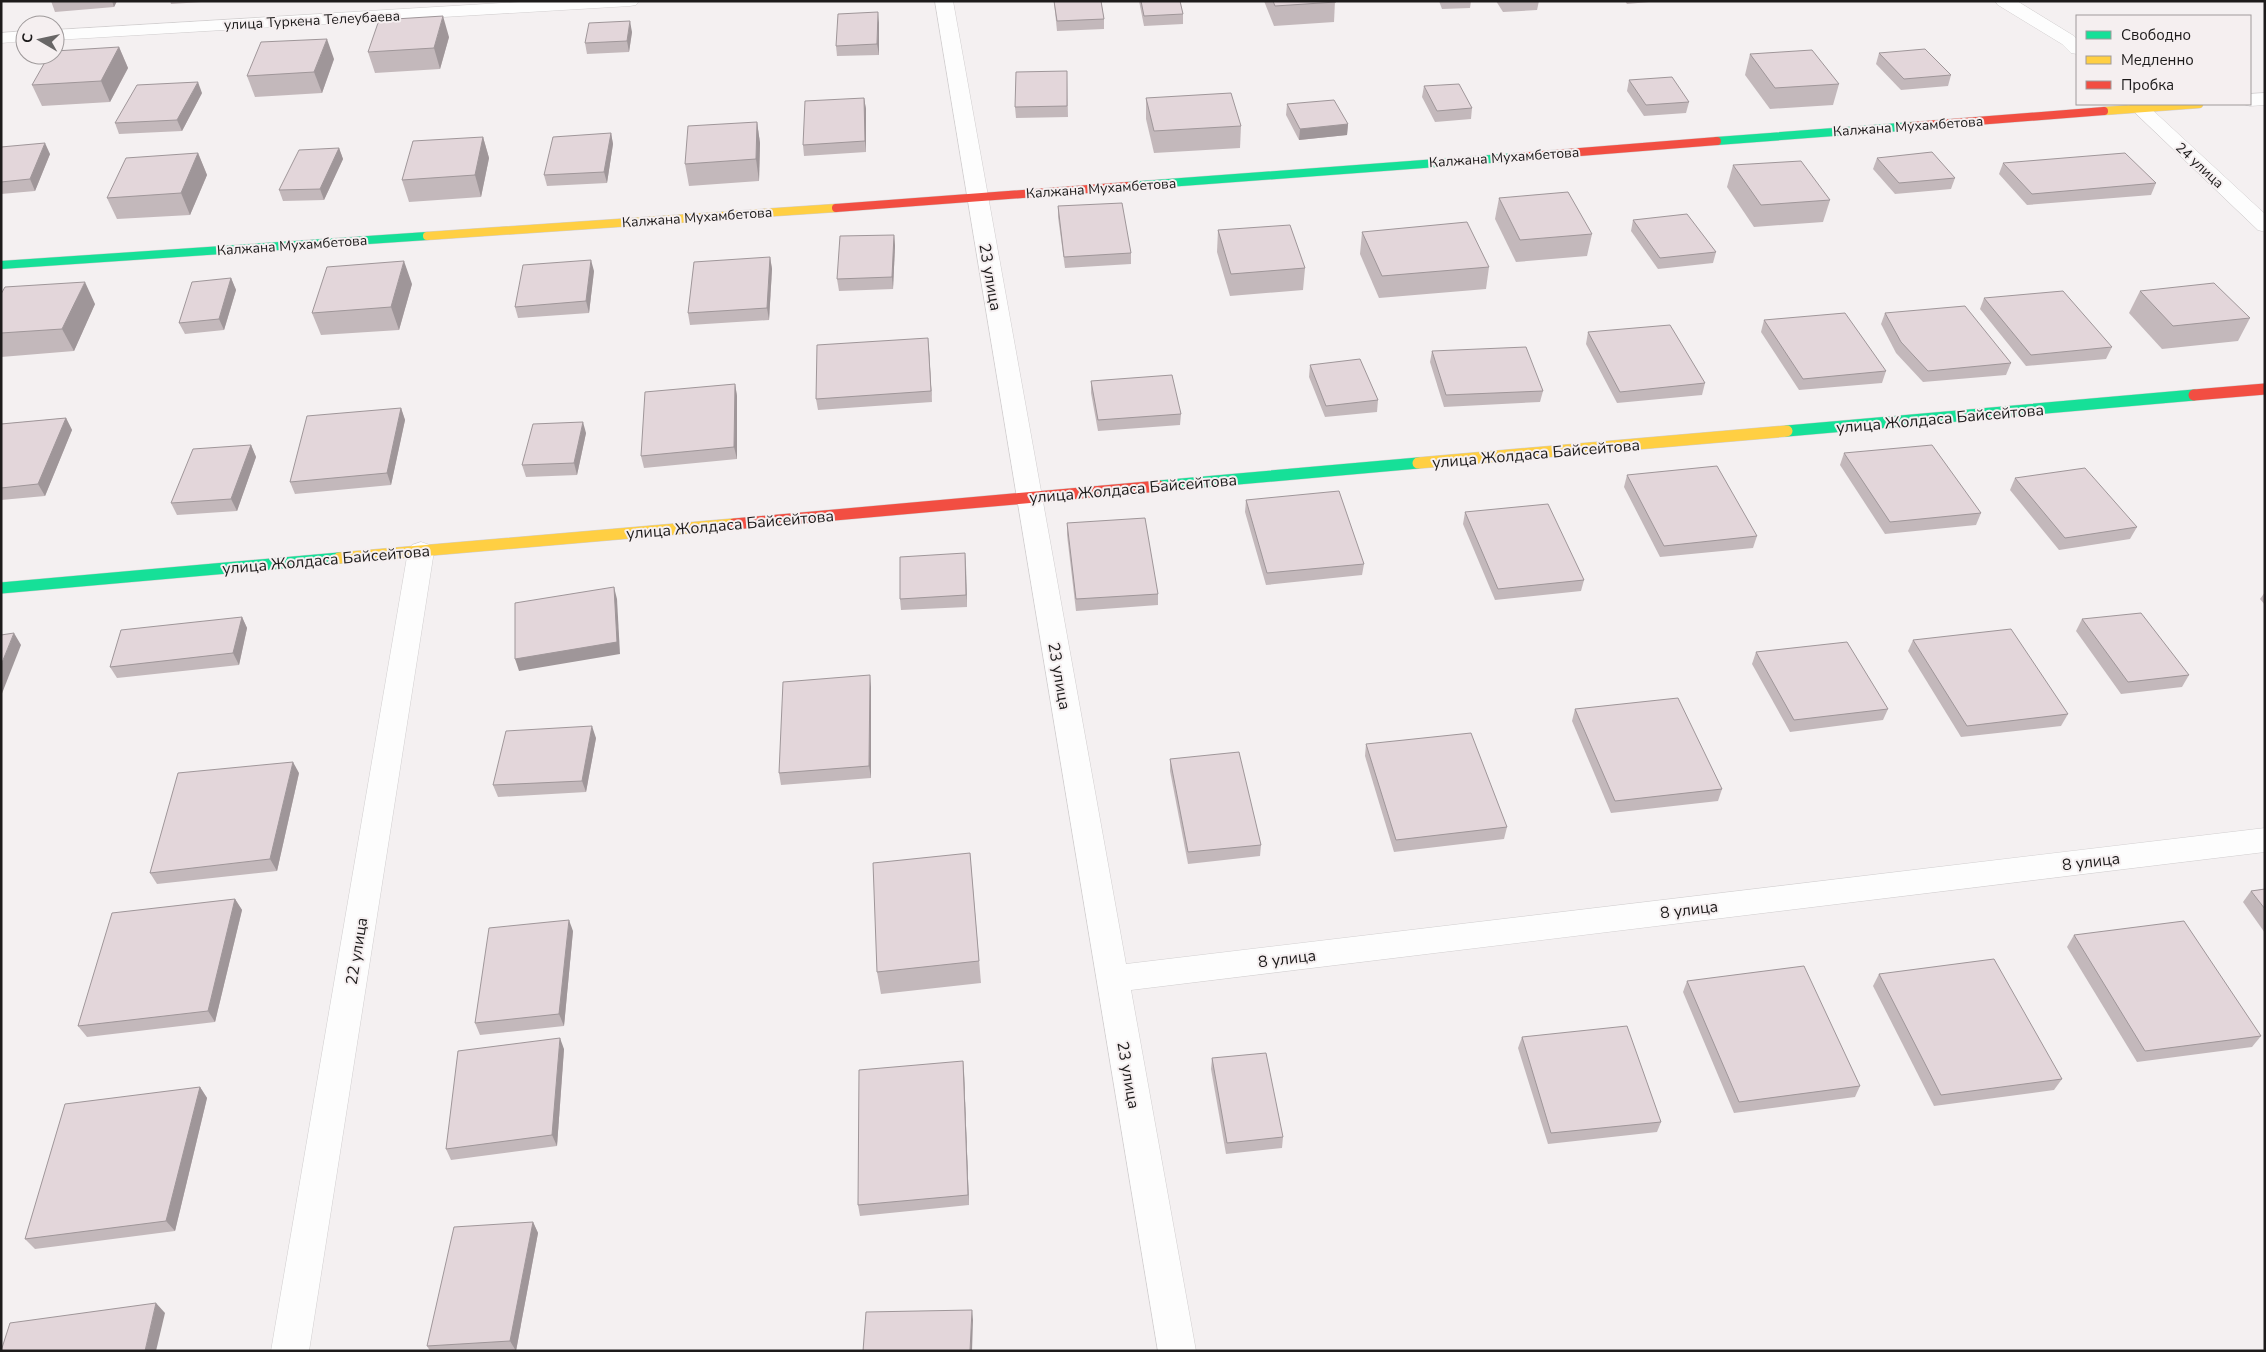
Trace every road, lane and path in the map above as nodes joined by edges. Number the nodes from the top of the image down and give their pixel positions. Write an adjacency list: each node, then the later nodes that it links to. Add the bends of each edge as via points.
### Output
1 (630, 1): 4 (street, улица Туркена Телеубаева)
2 (944, 1): 12 (street, 23 улица)
3 (2004, 1): 7 (street)
4 (65, 34)
5 (15, 37): 6 (street)
6 (1, 38)
7 (2076, 47)
8 (2265, 99): 9 (street)
9 (2251, 100)
10 (2168, 105): 11 (street, Калжана Мухамбетова)
11 (2137, 106): 12 (street, Калжана Мухамбетова); 13 (street, 24 улица)
12 (978, 198): 14 (street, Калжана Мухамбетова); 16 (street, 23 улица)
13 (2265, 226)
14 (1, 265)
15 (2265, 389): 16 (street, улица Жолдаса Байсейтова)
16 (1029, 498): 17 (street, улица Жолдаса Байсейтова); 20 (street, 23 улица)
17 (421, 551): 18 (street, улица Жолдаса Байсейтова); 21 (street, 22 улица)
18 (1, 588)
19 (2265, 840): 20 (street, 8 улица)
20 (1113, 978): 22 (street, 23 улица)
21 (290, 1351)
22 (1178, 1351)

